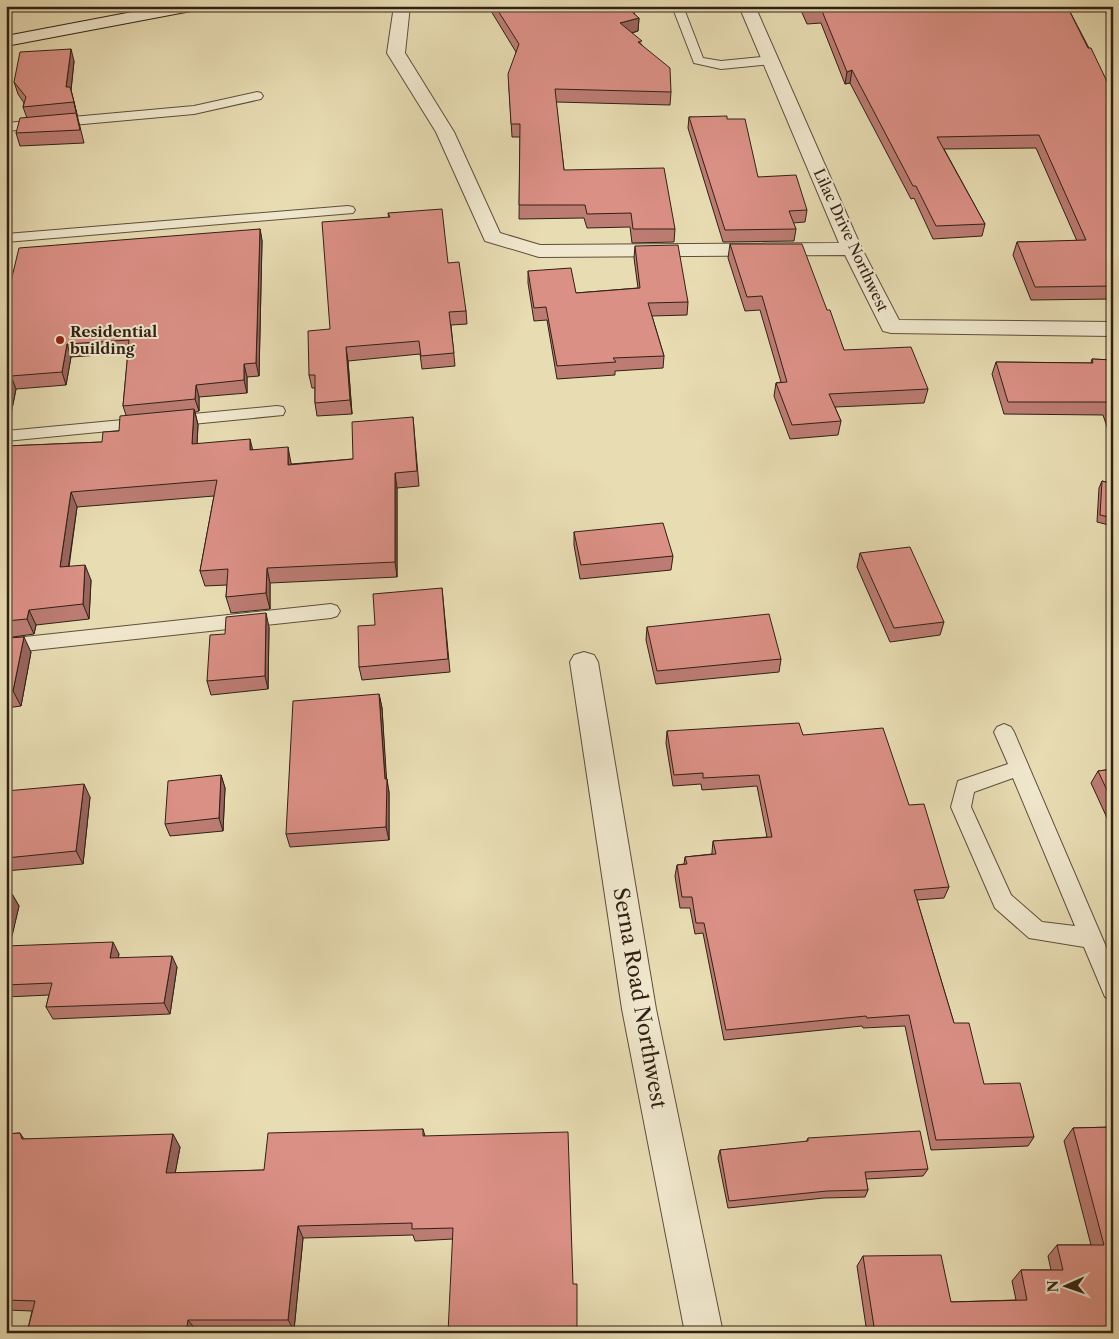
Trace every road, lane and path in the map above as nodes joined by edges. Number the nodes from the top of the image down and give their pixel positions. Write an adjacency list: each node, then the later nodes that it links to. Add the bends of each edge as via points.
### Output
1 (191, 6): 7 (street)
2 (402, 6): 13 (street, via 396,53 445,132 492,237 539,251)
3 (677, 6): 8 (lane, via 698,61 721,65)
4 (747, 6): 8 (street, Lilac Drive Northwest)
5 (1111, 6): 6 (street)
6 (1113, 10)
7 (6, 41)
8 (772, 60): 13 (street, Lilac Drive Northwest)
9 (258, 96): 10 (lane, via 194,110)
10 (6, 127)
11 (348, 210): 12 (lane)
12 (6, 238)
13 (852, 249): 14 (street, Lilac Drive Northwest, via 891,326)
14 (1113, 329)
15 (277, 410): 16 (lane)
16 (6, 436)
17 (331, 611): 18 (lane)
18 (6, 646)
19 (584, 662): 24 (street, Serna Road Northwest, via 639,1009)
20 (1004, 732): 21 (lane)
21 (1019, 768): 22 (lane); 22 (lane, via 965,788 962,807 1003,901 1037,931)
22 (1091, 938): 23 (lane)
23 (1113, 990)
24 (704, 1333)

